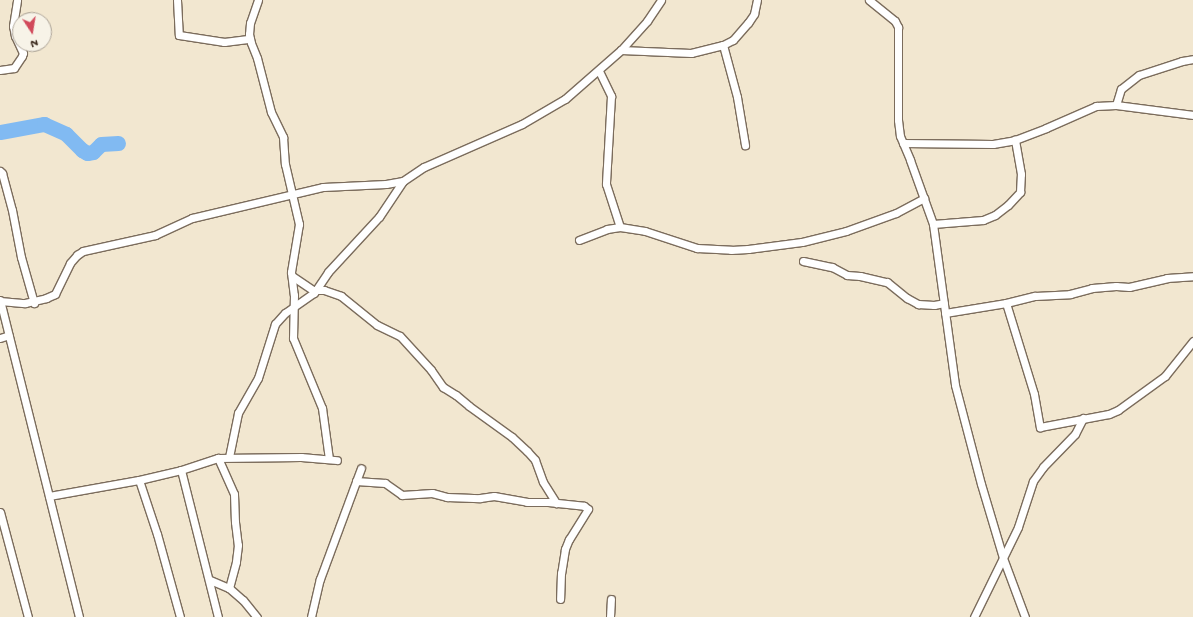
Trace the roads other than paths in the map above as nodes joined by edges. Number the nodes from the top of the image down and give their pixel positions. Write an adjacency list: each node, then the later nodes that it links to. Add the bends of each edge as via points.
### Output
1 (17, 0): 11 (street, via 15,36 23,53 14,68)
2 (177, 0): 7 (street, via 179,35 224,42)
3 (258, 0): 7 (street, via 250,23)
4 (661, 0): 9 (street, via 647,21)
5 (757, 0): 8 (street, via 754,14 748,23 733,40)
6 (869, 0): 16 (street, via 895,21 898,27 898,120)
7 (250, 39): 20 (street, via 258,58 271,112 283,137 285,164)
8 (723, 45): 9 (street, via 691,52); 17 (street, via 738,97)
9 (621, 50): 12 (street)
10 (1193, 59): 13 (street, via 1182,60 1139,75 1121,89)
11 (0, 70)
12 (599, 71): 19 (street, via 565,99 522,124 424,167); 23 (street, via 611,96 606,184)
13 (1116, 105): 14 (street); 15 (street, via 1096,106)
14 (1193, 115)
15 (1014, 140): 16 (street, via 993,144); 22 (street, via 1021,174 1020,192 1008,205 983,220)
16 (903, 144): 21 (street)
17 (745, 145)
18 (0, 171): 30 (street)
19 (403, 181): 20 (street, via 323,187); 28 (street, via 379,217 328,272)
20 (294, 194): 26 (street, via 300,230 294,252); 30 (street, via 192,218 154,235 83,251 73,258 55,294)
21 (924, 198): 22 (street); 23 (street, via 896,213 846,231 802,242 748,249 697,248 645,231)
22 (933, 224): 31 (street)
23 (620, 227): 24 (street, via 607,229)
24 (579, 240)
25 (803, 261): 31 (street, via 832,267 847,275 887,282 918,304)
26 (292, 276): 28 (street); 33 (street)
27 (1193, 276): 32 (street, via 1167,278 1129,287 1092,288 1070,294 1035,296)
28 (316, 290): 33 (street); 48 (street, via 341,296 377,325 400,336 443,386 527,451 535,460 543,482)
29 (0, 300): 30 (street); 35 (street)
30 (34, 302)
31 (944, 303): 34 (street)
32 (1006, 303): 34 (street); 38 (street, via 1034,394 1039,426)
33 (292, 308): 39 (street, via 275,324 258,378 238,413); 41 (street, via 293,338 322,408)
34 (945, 312): 50 (street, via 955,385)
35 (9, 335): 36 (street); 47 (street)
36 (0, 338)
37 (1193, 341): 38 (street, via 1179,361 1158,383 1118,410)
38 (1083, 418): 50 (street, via 1075,434 1043,466 1033,481 1018,527)
39 (229, 457): 40 (street); 41 (street)
40 (218, 458): 44 (street); 52 (street, via 234,494 238,546)
41 (329, 459): 42 (street)
42 (337, 460)
43 (361, 468): 46 (street)
44 (181, 470): 45 (street); 51 (street)
45 (139, 480): 47 (street); 57 (street)
46 (356, 481): 48 (street, via 385,483 402,495 432,493 447,497 494,496 528,502); 60 (street, via 320,579)
47 (48, 496): 56 (street)
48 (556, 503): 53 (street, via 584,506 588,510 576,526 565,549)
49 (0, 512): 55 (street)
50 (1003, 558): 62 (street); 63 (street)
51 (210, 580): 52 (street); 58 (street)
52 (229, 588): 59 (street)
53 (560, 599)
54 (611, 599): 61 (street)
55 (28, 617)
56 (79, 617)
57 (180, 617)
58 (218, 617)
59 (257, 617)
60 (311, 617)
61 (610, 617)
62 (974, 617)
63 (1025, 617)

